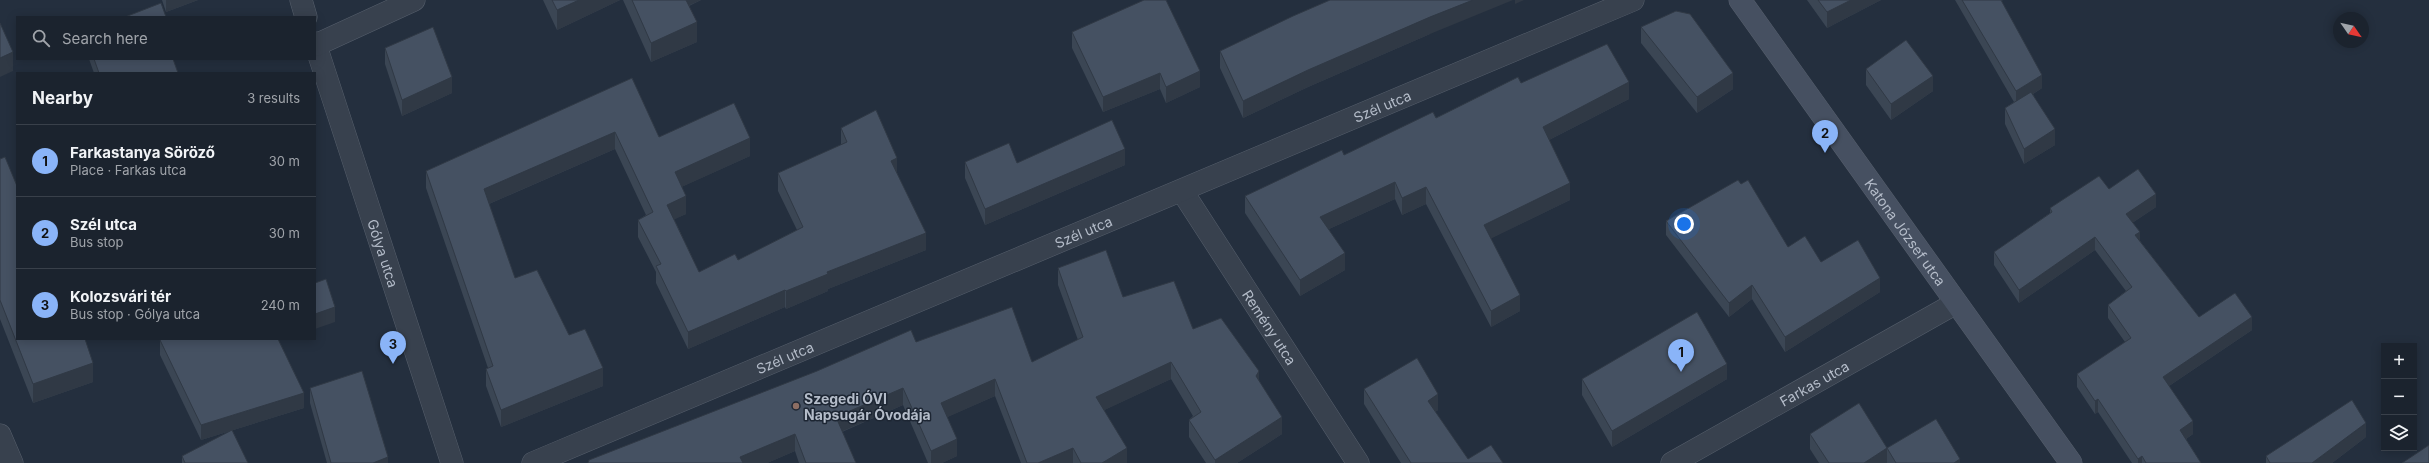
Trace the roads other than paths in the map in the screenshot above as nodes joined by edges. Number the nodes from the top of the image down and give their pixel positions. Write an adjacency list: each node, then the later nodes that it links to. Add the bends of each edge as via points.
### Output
1 (301, 0): 5 (street)
2 (414, 0): 6 (street)
3 (1633, 0): 8 (street, Szél utca)
4 (1740, 0): 9 (street, Katona József utca)
5 (306, 16)
6 (316, 44)
7 (316, 47): 12 (street, Gólya utca)
8 (1182, 192): 13 (street, Szél utca); 14 (street, Remény utca)
9 (1956, 303): 15 (street, Farkas utca); 16 (street, Katona József utca)
10 (0, 435): 11 (street)
11 (12, 463)
12 (452, 463)
13 (533, 463)
14 (1358, 463)
15 (1672, 463)
16 (2071, 463)

